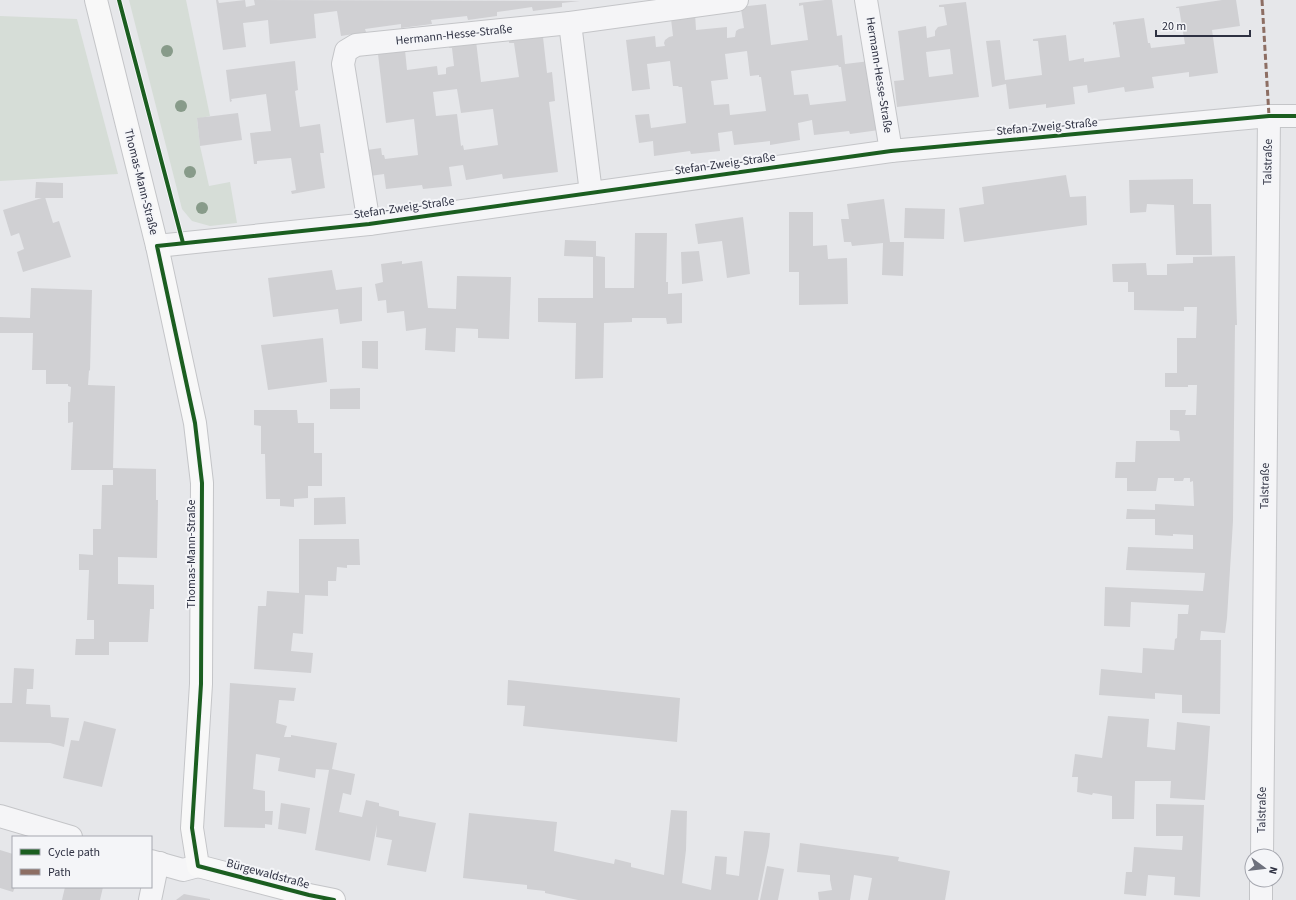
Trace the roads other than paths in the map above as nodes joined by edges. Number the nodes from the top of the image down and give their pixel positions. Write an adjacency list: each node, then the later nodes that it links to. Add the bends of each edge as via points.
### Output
1 (96, 0): 10 (main road, Thomas-Mann-Straße)
2 (737, 0): 4 (street, Hermann-Hesse-Straße)
3 (866, 0): 7 (street, Hermann-Hesse-Straße)
4 (570, 23): 8 (street); 9 (street, Hermann-Hesse-Straße, via 356,45 346,51 343,64)
5 (1268, 116): 6 (street, Stefan-Zweig-Straße); 7 (street, Stefan-Zweig-Straße); 13 (street, Talstraße)
6 (1296, 116)
7 (891, 151): 8 (street, Stefan-Zweig-Straße)
8 (591, 193): 9 (street, Stefan-Zweig-Straße)
9 (369, 224): 10 (street, Stefan-Zweig-Straße)
10 (157, 246): 15 (main road, Thomas-Mann-Straße, via 195,423 202,483 201,684 192,828)
11 (0, 816): 12 (street)
12 (68, 836)
13 (1262, 848)
14 (155, 862): 15 (street, Bürgewaldstraße, via 183,870); 17 (street, via 156,872)
15 (198, 866): 18 (main road, Bürgewaldstraße)
16 (1261, 888): 19 (street)
17 (150, 900)
18 (334, 900)
19 (1261, 900)

